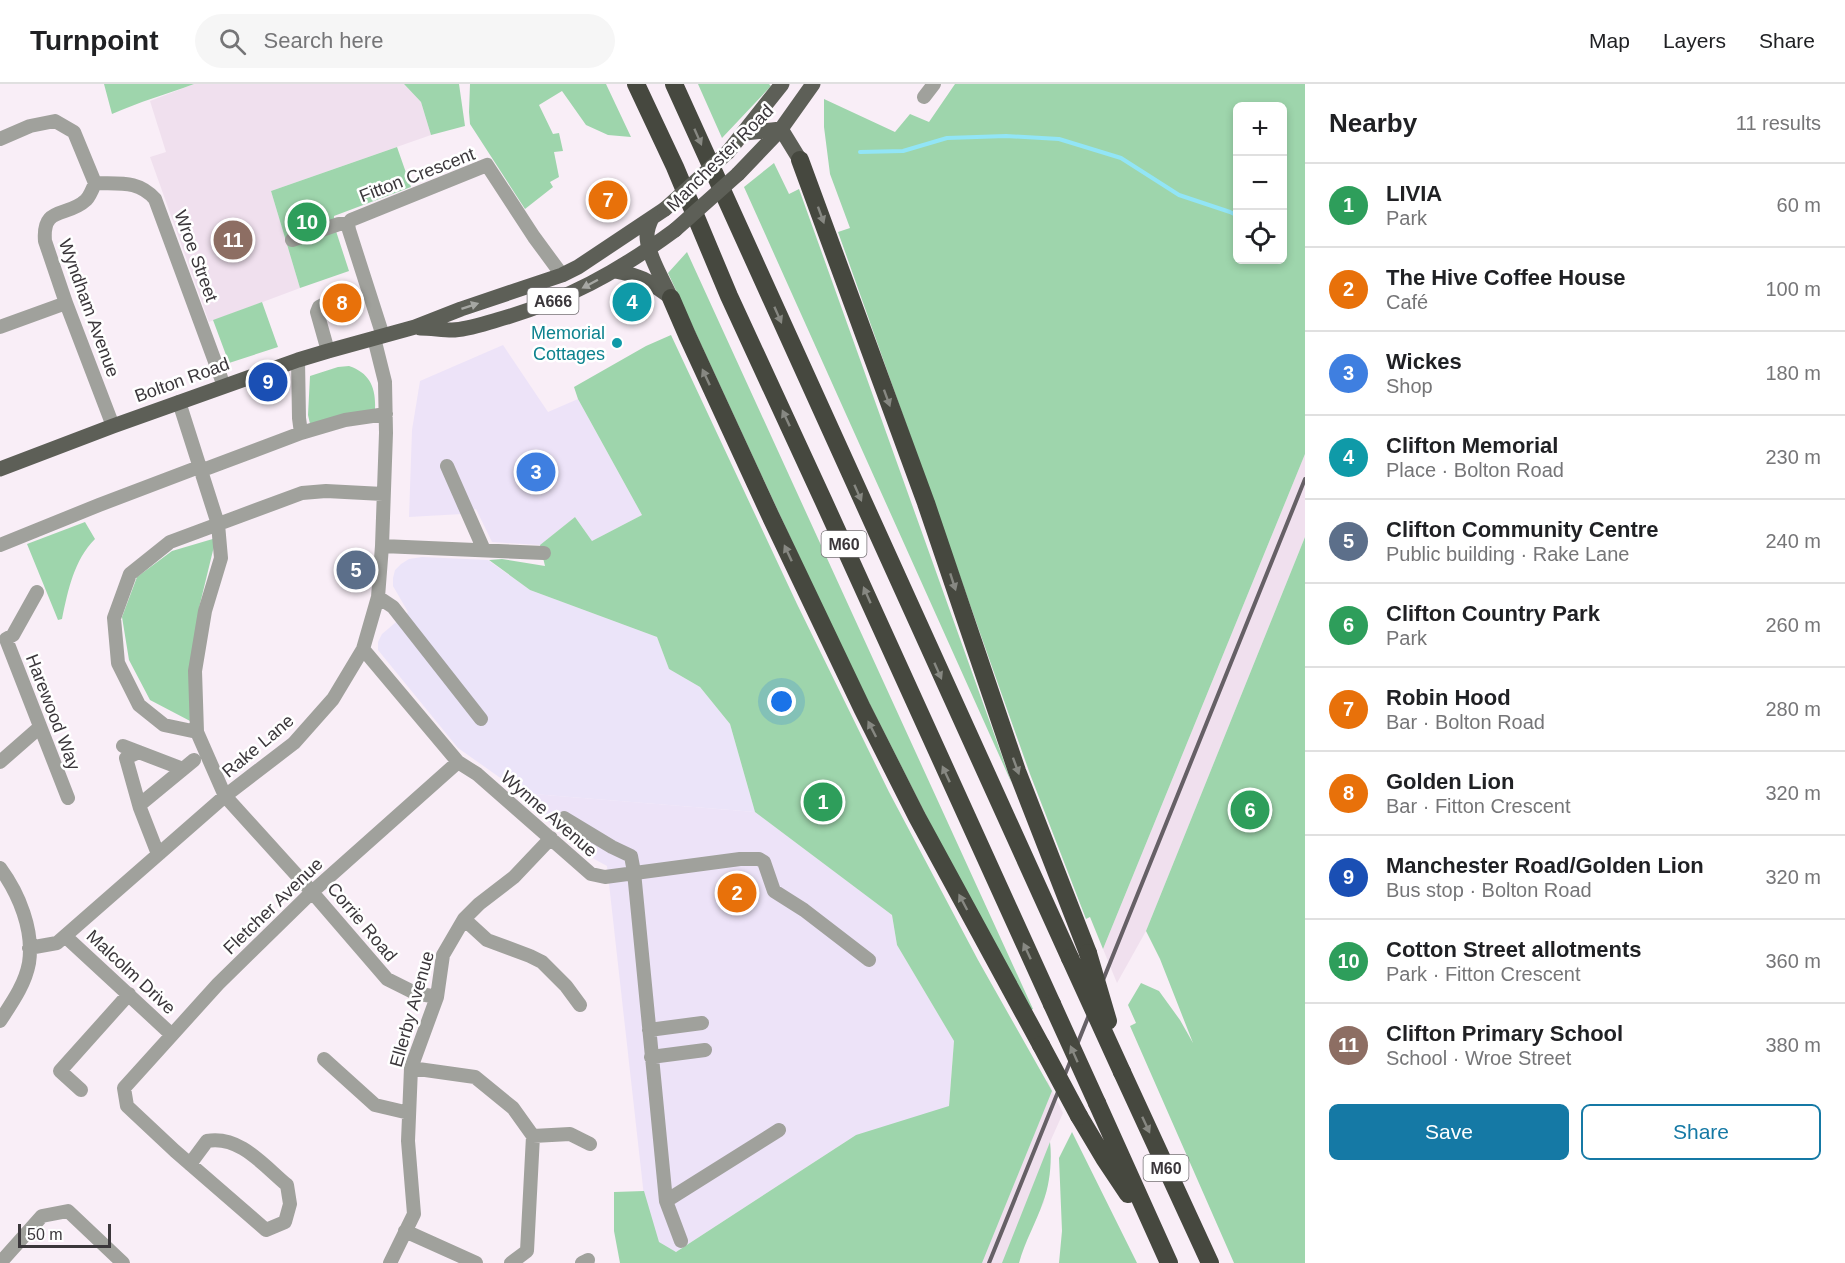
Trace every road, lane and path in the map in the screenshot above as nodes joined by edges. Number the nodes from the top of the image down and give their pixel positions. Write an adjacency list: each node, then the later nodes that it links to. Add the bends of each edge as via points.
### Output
1 (636, 84): 83 (highway, M60, one-way to 1, bridge)
2 (674, 84): 74 (highway, M60, one-way to 74, bridge)
3 (782, 84): 8 (main road, Manchester Road / A666)
4 (813, 84): 7 (main road, Manchester Road / A666)
5 (934, 84): 6 (street)
6 (924, 97)
7 (782, 129): 8 (main road); 10 (main road); 15 (main road, Manchester Road / A666, bridge)
8 (745, 133): 12 (main road, Manchester Road / A666, bridge)
9 (0, 139): 11 (street, via 30,126 55,121 74,132)
10 (800, 160): 74 (highway, M60, one-way to 74, bridge, via 930,514 1017,771 1088,954)
11 (96, 183): 22 (street, Wyndham Avenue, via 87,200 47,221 44,231); 28 (street, Wroe Street, via 129,184 146,189 155,199)
12 (665, 209): 13 (main road, Bolton Road / A666)
13 (652, 218): 17 (main road, via 646,239); 19 (main road, Bolton Road / A666)
14 (348, 224): 16 (street); 19 (street, Fitton Crescent, via 487,165); 25 (street, Fitton Crescent)
15 (675, 230): 17 (main road, Bolton Road / A666)
16 (292, 240)
17 (650, 249): 18 (main road, Bolton Road / A666); 21 (main road)
18 (615, 271): 21 (main road, via 646,279); 24 (main road, Bolton Road / A666, one-way to 24, via 520,314 454,330)
19 (562, 275): 24 (main road, Bolton Road / A666, one-way to 19)
20 (346, 293): 26 (street, via 319,307 317,312)
21 (671, 298): 83 (highway, M60, one-way to 21, bridge, via 1079,1116 917,817 770,514)
22 (66, 303): 23 (street); 31 (street, Wyndham Avenue)
23 (0, 327)
24 (415, 327): 25 (main road, Bolton Road / A666)
25 (379, 337): 26 (main road, Bolton Road / A666); 30 (street, Rake Lane)
26 (328, 351): 27 (main road, Bolton Road / A666)
27 (298, 360): 28 (main road, Bolton Road / A666); 32 (street)
28 (224, 386): 29 (main road, Bolton Road / A666)
29 (179, 402): 31 (main road, Bolton Road / A666); 35 (street)
30 (386, 414): 32 (street, via 345,420); 36 (street, Rake Lane)
31 (113, 426): 34 (main road, Bolton Road / A666)
32 (301, 433): 35 (street)
33 (447, 466): 40 (street)
34 (0, 469)
35 (200, 469): 37 (street); 38 (street)
36 (383, 494): 37 (street, via 302,493); 39 (street, Rake Lane)
37 (218, 524): 47 (street, via 221,558 205,611 195,671); 47 (street, via 170,542 130,574 114,618 118,663 139,705 164,724)
38 (0, 545)
39 (382, 546): 40 (street); 43 (street, Rake Lane)
40 (484, 550): 41 (street)
41 (544, 553)
42 (37, 592): 46 (street, Harewood Way, via 6,639)
43 (378, 597): 44 (street, Rake Lane); 45 (street, via 401,616)
44 (363, 649): 49 (street, Wynne Avenue); 50 (street, Rake Lane, via 333,699 294,743)
45 (481, 719)
46 (40, 727): 48 (street); 51 (street, Harewood Way)
47 (197, 732): 50 (street, Corrie Road)
48 (0, 762)
49 (458, 762): 54 (street, Wynne Avenue); 58 (street, Fletcher Avenue)
50 (225, 796): 55 (street, Rake Lane); 58 (street, Corrie Road)
51 (68, 798)
52 (140, 803): 52 (street, via 126,758 139,752 188,764); 55 (street)
53 (564, 818): 57 (street, via 631,856)
54 (551, 837): 57 (street, Wynne Avenue, via 591,874 604,877); 59 (street, Ellerby Avenue, via 514,877)
55 (160, 853): 60 (street, Rake Lane)
56 (0, 868): 61 (street, via 12,884 25,918)
57 (634, 872): 62 (street, Wynne Avenue, via 759,859 765,864 774,891); 68 (street)
58 (312, 892): 64 (street, Corrie Road, via 387,980 415,993); 69 (street, Fletcher Avenue)
59 (464, 919): 64 (street, Ellerby Avenue, via 443,956); 65 (street, via 487,940 542,962)
60 (65, 936): 61 (street, Rake Lane, via 57,943); 63 (street, Malcolm Drive)
61 (29, 948): 66 (street, via 24,977)
62 (868, 960)
63 (129, 994): 69 (street, Malcolm Drive); 75 (street, via 60,1071)
64 (437, 997): 73 (street, Ellerby Avenue)
65 (580, 1005)
66 (0, 1021)
67 (702, 1023): 68 (street)
68 (649, 1030): 71 (street)
69 (172, 1035): 80 (street, Fletcher Avenue, via 124,1089 127,1106)
70 (705, 1050): 71 (street)
71 (651, 1057): 81 (street)
72 (324, 1059): 76 (street, via 375,1106)
73 (411, 1068): 76 (street, Ellerby Avenue); 78 (street, via 476,1077 513,1108)
74 (1122, 1072): 91 (highway, M60, one-way to 91)
75 (81, 1090)
76 (409, 1113): 82 (street, Ellerby Avenue, via 414,1214)
77 (779, 1130): 81 (street)
78 (533, 1136): 79 (street, via 570,1134); 85 (street, via 527,1251)
79 (590, 1144)
80 (190, 1164): 80 (street, via 207,1142 219,1139 238,1144 287,1185 290,1204 285,1222 266,1230)
81 (666, 1201): 84 (street)
82 (405, 1231): 88 (street, Ellerby Avenue); 89 (street)
83 (1158, 1238): 90 (highway, M60)
84 (681, 1241)
85 (518, 1261)
86 (0, 1263): 87 (street, via 42,1216 68,1211)
87 (123, 1263)
88 (390, 1263)
89 (476, 1263)
90 (1169, 1263)
91 (1210, 1263)

